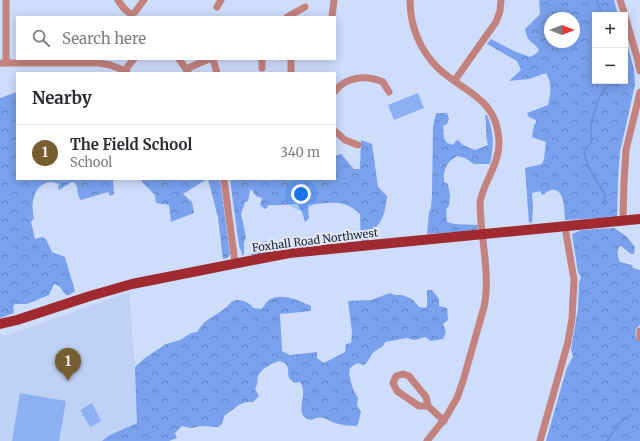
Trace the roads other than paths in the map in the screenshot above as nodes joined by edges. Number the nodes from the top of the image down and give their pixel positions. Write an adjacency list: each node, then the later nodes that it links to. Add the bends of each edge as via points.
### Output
1 (6, 0): 21 (street)
2 (118, 0): 3 (street, via 125,10 132,14)
3 (144, 0)
4 (221, 0): 9 (street)
5 (334, 0): 13 (street)
6 (410, 0): 28 (street, via 413,24 423,48 436,65)
7 (501, 0): 28 (street, via 496,22)
8 (620, 0): 11 (street)
9 (217, 7)
10 (305, 7): 12 (street)
11 (624, 12)
12 (289, 16)
13 (332, 16)
14 (628, 26): 24 (street)
15 (133, 60): 25 (street)
16 (180, 60): 23 (street)
17 (207, 60): 23 (street)
18 (213, 60): 26 (street)
19 (262, 60): 22 (street)
20 (292, 60): 27 (street)
21 (3, 63): 25 (street, via 98,63)
22 (262, 68)
23 (187, 71)
24 (640, 71)
25 (125, 72)
26 (217, 72)
27 (291, 72)
28 (454, 80): 38 (street, via 479,97 492,115 498,131 498,153 480,202)
29 (336, 90): 30 (street, via 347,81 363,78 383,82)
30 (389, 92)
31 (640, 92): 36 (street, via 626,150)
32 (336, 132): 33 (street, via 345,140)
33 (358, 145)
34 (224, 180): 39 (street)
35 (640, 219): 36 (main road, Foxhall Road Northwest)
36 (623, 221): 37 (main road, Foxhall Road Northwest)
37 (565, 227): 38 (main road, Foxhall Road Northwest); 46 (street, via 574,280 572,318 568,342)
38 (482, 235): 39 (main road, Foxhall Road Northwest, via 301,252); 44 (street, via 486,284 484,307 460,390)
39 (235, 263): 40 (main road, Foxhall Road Northwest, via 123,286)
40 (0, 324)
41 (640, 331): 42 (street)
42 (640, 338)
43 (428, 406): 43 (street, via 426,397 409,376 396,376 393,383 395,389 419,406); 44 (street)
44 (444, 421): 45 (street)
45 (427, 441)
46 (540, 441)

